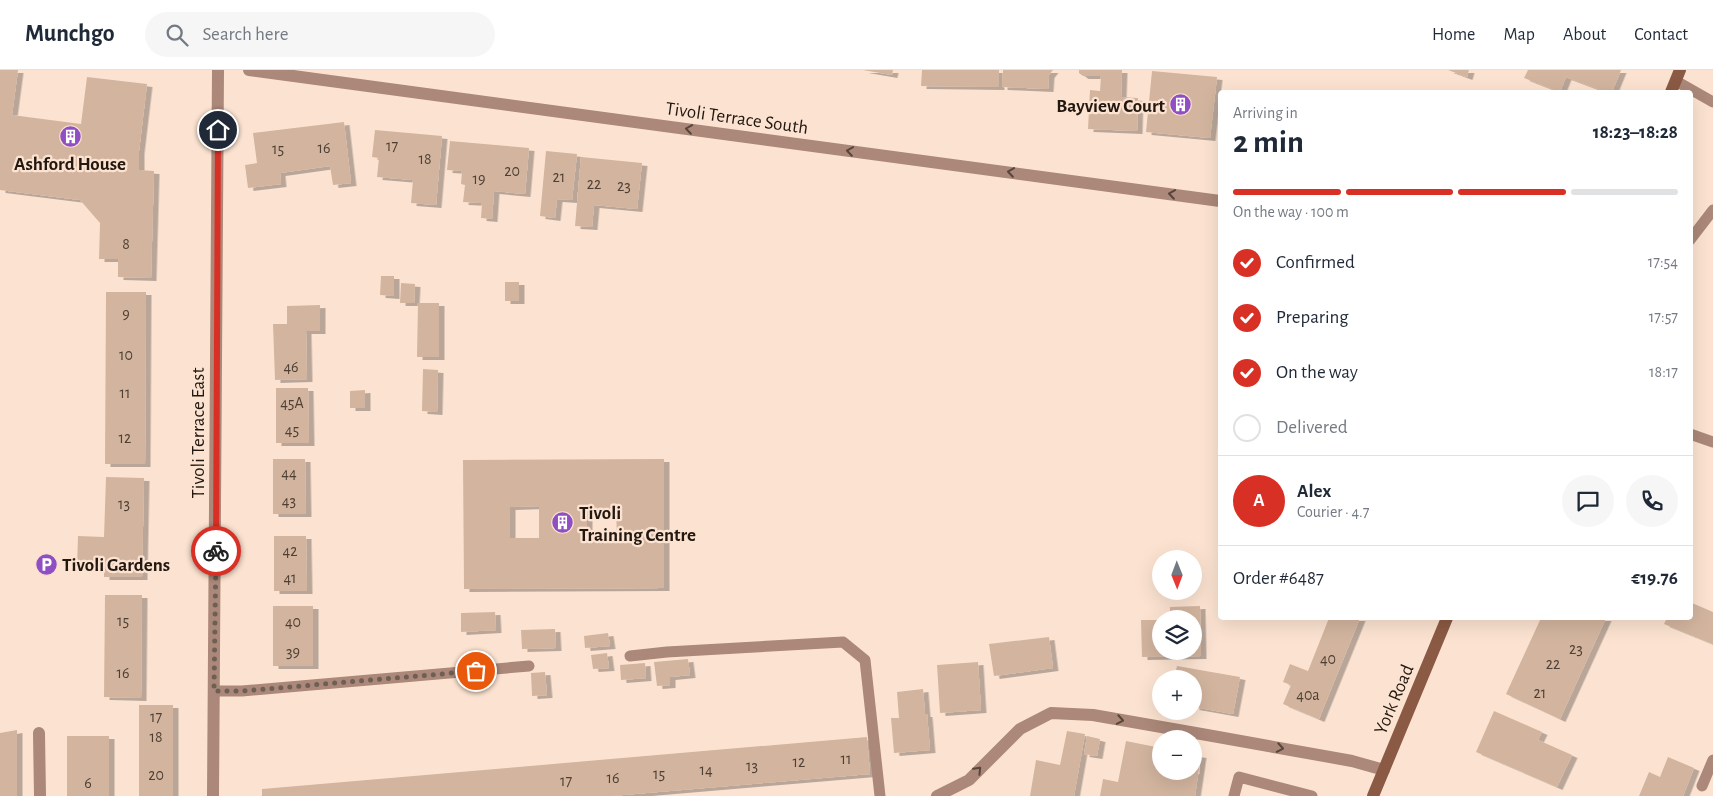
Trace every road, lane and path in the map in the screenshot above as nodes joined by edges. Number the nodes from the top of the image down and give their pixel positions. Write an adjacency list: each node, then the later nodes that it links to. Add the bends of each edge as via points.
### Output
1 (218, 70): 14 (street, Tivoli Terrace East)
2 (249, 70): 6 (street, Tivoli Terrace South, one-way to 2)
3 (1678, 75): 4 (main road); 5 (lane)
4 (1671, 90)
5 (1713, 102)
6 (1218, 201)
7 (1713, 210): 8 (lane)
8 (1693, 236)
9 (1693, 435): 10 (lane)
10 (1713, 442)
11 (1446, 620): 17 (main road, York Road)
12 (630, 656): 21 (lane, via 843,642 865,660)
13 (529, 666): 14 (lane)
14 (214, 691): 20 (street, Tivoli Terrace East)
15 (39, 733): 19 (street)
16 (1713, 760): 18 (lane)
17 (1384, 770): 22 (street, one-way to 17, via 969,780 1020,729 1051,713 1093,715 1352,761); 25 (main road, York Road)
18 (1702, 786)
19 (40, 796)
20 (213, 796)
21 (880, 796)
22 (937, 796)
23 (1234, 796): 24 (lane, via 1239,777)
24 (1312, 796)
25 (1373, 796)

